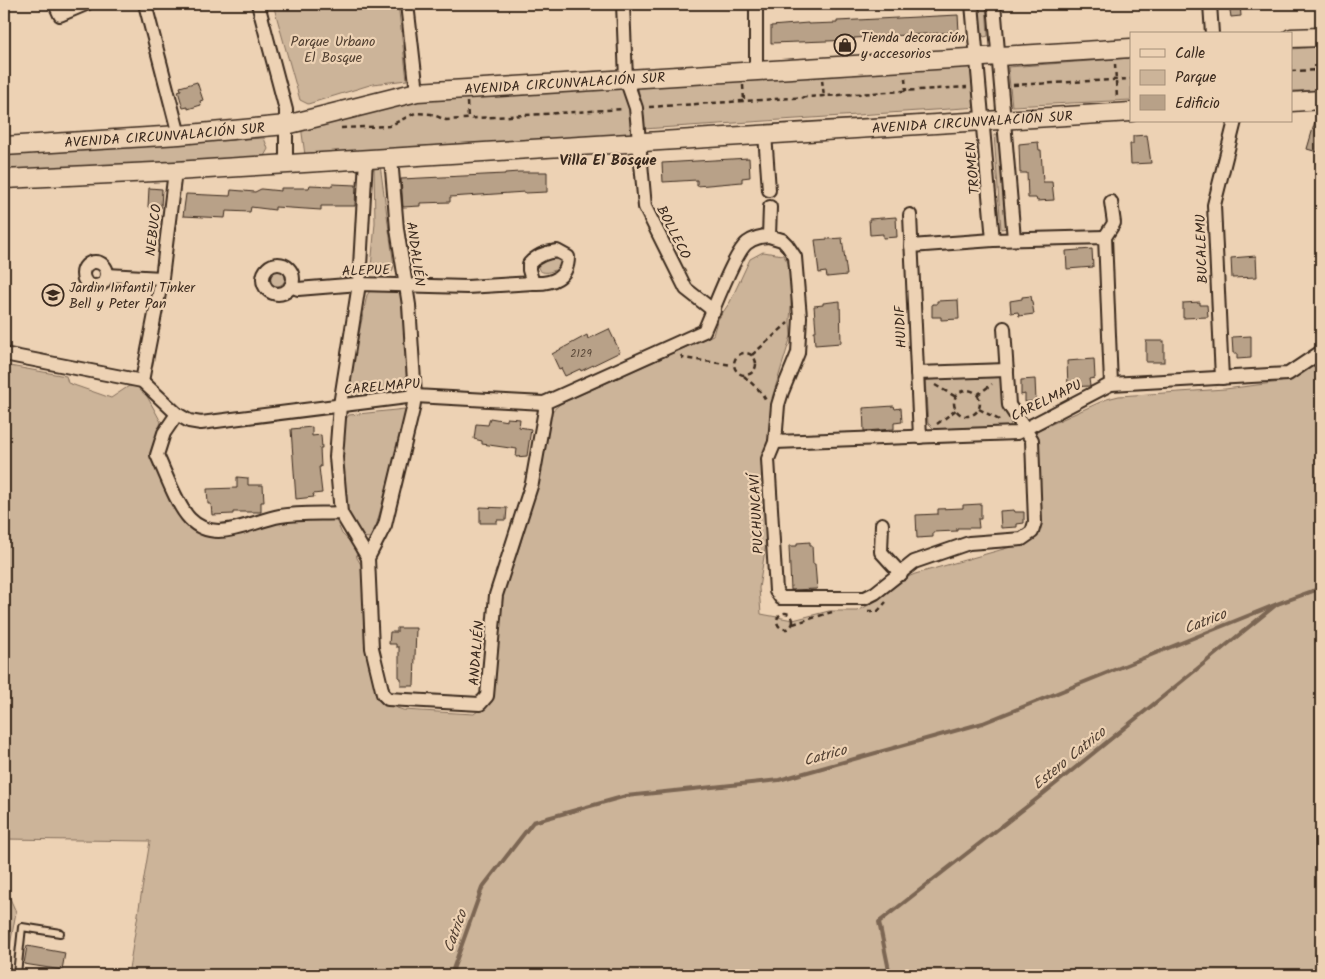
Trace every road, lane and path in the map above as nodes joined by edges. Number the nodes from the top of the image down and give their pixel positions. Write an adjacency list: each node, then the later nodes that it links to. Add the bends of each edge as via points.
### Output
1 (54, 4): 2 (street, via 60,15)
2 (86, 4)
3 (145, 4): 38 (street)
4 (258, 4): 35 (street, via 286,110)
5 (407, 4): 25 (street)
6 (624, 4): 21 (street, BOLLECO)
7 (756, 4): 18 (street)
8 (972, 4): 16 (street, TROMEN)
9 (994, 4): 15 (street)
10 (1210, 4): 11 (street)
11 (1212, 32)
12 (1321, 37): 13 (main road)
13 (1292, 38)
14 (1123, 49): 15 (main road, AVENIDA CIRCUNVALACIÓN SUR); 22 (path)
15 (998, 56): 16 (main road, AVENIDA CIRCUNVALACIÓN SUR); 23 (street)
16 (977, 58): 18 (main road, AVENIDA CIRCUNVALACIÓN SUR); 24 (street, TROMEN)
17 (1321, 70): 19 (path)
18 (756, 71): 21 (main road, AVENIDA CIRCUNVALACIÓN SUR)
19 (1292, 72)
20 (1130, 79): 22 (path)
21 (626, 80): 25 (main road, AVENIDA CIRCUNVALACIÓN SUR); 29 (street, BOLLECO)
22 (1116, 80): 23 (path); 30 (path)
23 (1001, 85): 32 (street)
24 (979, 86): 29 (path); 33 (street, TROMEN)
25 (416, 92): 35 (main road, AVENIDA CIRCUNVALACIÓN SUR)
26 (467, 97): 31 (path)
27 (1321, 100): 28 (main road)
28 (1292, 102)
29 (636, 108): 31 (path); 39 (street, BOLLECO)
30 (1125, 112): 32 (main road, AVENIDA CIRCUNVALACIÓN SUR)
31 (468, 118): 36 (path, via 446,120 431,114 415,113 389,126)
32 (1004, 119): 33 (main road, AVENIDA CIRCUNVALACIÓN SUR); 52 (street)
33 (982, 121): 37 (main road, AVENIDA CIRCUNVALACIÓN SUR); 53 (street, TROMEN)
34 (1235, 122): 72 (street, BUCALEMU, via 1214,205)
35 (286, 125): 38 (main road, AVENIDA CIRCUNVALACIÓN SUR); 43 (street)
36 (336, 128)
37 (765, 134): 39 (main road, AVENIDA CIRCUNVALACIÓN SUR); 46 (street)
38 (179, 135): 40 (main road, AVENIDA CIRCUNVALACIÓN SUR)
39 (640, 142): 41 (main road, AVENIDA CIRCUNVALACIÓN SUR); 61 (street, BOLLECO, via 644,206 686,288)
40 (4, 146)
41 (391, 158): 42 (main road, AVENIDA CIRCUNVALACIÓN SUR); 58 (street, ANDALIÉN)
42 (366, 159): 43 (main road, AVENIDA CIRCUNVALACIÓN SUR); 57 (street, ANDALIÉN)
43 (286, 164): 44 (main road, AVENIDA CIRCUNVALACIÓN SUR)
44 (175, 171): 45 (main road, AVENIDA CIRCUNVALACIÓN SUR); 56 (street, NEBUCO)
45 (4, 179)
46 (769, 190)
47 (1111, 202): 51 (street, via 1114,223)
48 (770, 207): 50 (street)
49 (910, 215): 54 (street, HUIDIF)
50 (769, 236): 61 (street, CARELMAPU, via 760,236 746,243 734,262); 62 (street, PUCHUNCAVÍ, via 782,240 795,257)
51 (1105, 237): 52 (street); 74 (street)
52 (1014, 239): 53 (street)
53 (994, 240): 54 (street)
54 (911, 246): 70 (street, HUIDIF)
55 (107, 274): 56 (street)
56 (162, 278): 73 (street, NEBUCO)
57 (359, 284): 58 (street, ALEPUE); 60 (street, ALEPUE, via 298,289); 77 (street, ANDALIÉN)
58 (405, 284): 59 (street, ALEPUE); 75 (street, ANDALIÉN)
59 (533, 284)
60 (291, 286)
61 (714, 311): 64 (street, CARELMAPU, via 704,331)
62 (800, 317): 67 (path, via 791,320); 78 (street, PUCHUNCAVÍ, via 798,353)
63 (1004, 328): 69 (street)
64 (675, 346): 68 (path, via 683,358); 76 (street, CARELMAPU)
65 (1321, 352): 72 (street, CARELMAPU, via 1288,374)
66 (4, 354): 73 (street)
67 (752, 356): 68 (path, via 741,354); 71 (path, via 756,362 755,369)
68 (733, 365): 71 (path)
69 (1007, 370): 70 (street); 81 (street, via 1009,405)
70 (917, 374): 82 (street, HUIDIF)
71 (742, 376): 78 (path, via 761,392 768,403)
72 (1222, 378): 74 (street, CARELMAPU)
73 (142, 381): 80 (street, CARELMAPU)
74 (1112, 384): 81 (street, CARELMAPU)
75 (415, 396): 76 (street, CARELMAPU); 77 (street, CARELMAPU); 86 (street, ANDALIÉN, via 385,525)
76 (544, 403): 86 (street, ANDALIÉN, via 532,483 496,595 487,696 480,704 388,699 383,694 372,648)
77 (340, 405): 80 (street, CARELMAPU, via 201,423 189,422); 84 (street, ANDALIÉN, via 336,457)
78 (778, 405): 83 (street, PUCHUNCAVÍ)
79 (956, 410): 79 (path, via 955,398 961,392 969,390 977,395 980,403 974,414 967,416)
80 (177, 414): 84 (street, via 164,433 157,455 184,512 201,527 222,532 281,516)
81 (1026, 429): 82 (street, CARELMAPU, via 1017,433); 87 (street, via 1032,440 1036,522 1032,532 1022,539 969,543 914,562)
82 (920, 437): 83 (street, CARELMAPU)
83 (775, 442): 87 (street, PUCHUNCAVÍ, via 768,459 776,591 780,598 865,598)
84 (341, 513): 86 (street, ANDALIÉN)
85 (882, 524): 87 (street, via 881,552)
86 (368, 558)
87 (900, 574)
88 (778, 625): 88 (path, via 777,620 782,613 793,618 788,629)
89 (60, 933): 90 (lane, via 22,927 17,974)
90 (4, 972)

